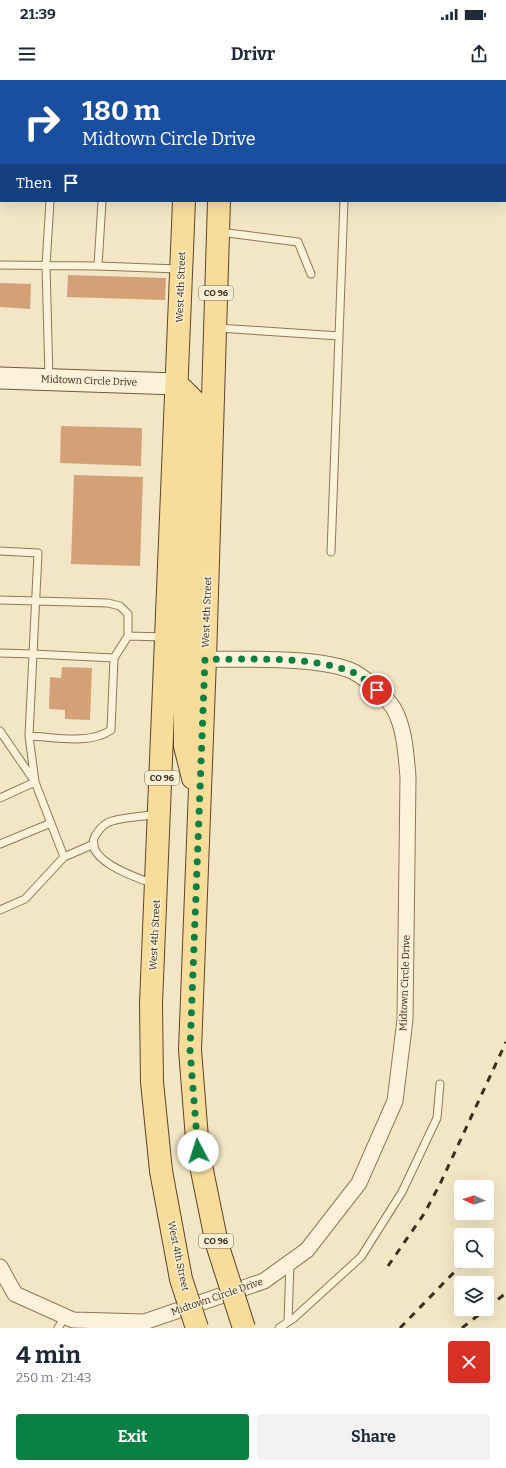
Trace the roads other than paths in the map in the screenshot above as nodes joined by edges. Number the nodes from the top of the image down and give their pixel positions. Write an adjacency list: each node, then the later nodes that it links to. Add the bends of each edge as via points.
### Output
1 (50, 202): 8 (lane)
2 (102, 202): 9 (lane)
3 (184, 202): 10 (main road, West 4th Street / CO 96)
4 (219, 202): 6 (main road, West 4th Street / CO 96)
5 (344, 202): 13 (lane)
6 (218, 232): 11 (lane, via 298,242); 12 (main road, West 4th Street / CO 96)
7 (0, 265): 8 (lane)
8 (46, 266): 9 (lane); 15 (lane)
9 (98, 266): 10 (lane)
10 (182, 269): 16 (main road, West 4th Street / CO 96)
11 (311, 274)
12 (216, 328): 13 (lane); 26 (main road, West 4th Street / CO 96)
13 (339, 336): 18 (lane)
14 (0, 378): 15 (street, Midtown Circle Drive)
15 (49, 380): 16 (street, Midtown Circle Drive)
16 (177, 384): 22 (main road, West 4th Street / CO 96); 33 (main road, via 195,402 185,746)
17 (0, 551): 20 (lane, via 38,552)
18 (331, 552)
19 (0, 600): 20 (lane)
20 (36, 601): 21 (lane, via 108,603 120,606 128,614); 24 (lane)
21 (128, 636): 22 (lane); 25 (lane)
22 (167, 637): 34 (main road, West 4th Street / CO 96)
23 (0, 653): 24 (lane)
24 (33, 654): 25 (lane); 28 (lane)
25 (114, 658): 28 (lane, via 111,730 91,739)
26 (205, 659): 33 (main road, West 4th Street / CO 96); 42 (street, Midtown Circle Drive, via 318,663 353,672 377,690 394,709 405,743 408,777 405,1020 395,1101 359,1183 307,1250)
27 (0, 731): 29 (lane)
28 (30, 736): 31 (lane)
29 (8, 742): 30 (lane); 31 (lane)
30 (0, 745)
31 (35, 782): 32 (lane); 35 (lane)
32 (0, 798)
33 (199, 801): 47 (main road, West 4th Street / CO 96, bridge, via 190,1050 198,1151 217,1244)
34 (160, 814): 37 (lane, via 108,822 101,827 94,838); 39 (main road, West 4th Street / CO 96)
35 (51, 823): 36 (lane); 38 (lane)
36 (0, 844)
37 (94, 844): 38 (lane); 39 (lane, via 96,854 109,864)
38 (64, 857): 40 (lane, via 25,899)
39 (157, 885): 46 (main road, West 4th Street / CO 96, bridge, via 151,1003 152,1082 161,1171 181,1279)
40 (0, 910)
41 (440, 1084): 45 (lane, via 438,1118 402,1192 361,1257)
42 (290, 1262): 44 (street, Midtown Circle Drive, via 264,1281 144,1322); 45 (lane)
43 (0, 1267): 44 (street, Midtown Circle Drive, via 15,1294)
44 (62, 1322)
45 (288, 1322): 48 (lane)
46 (197, 1328)
47 (244, 1328)
48 (280, 1328)

